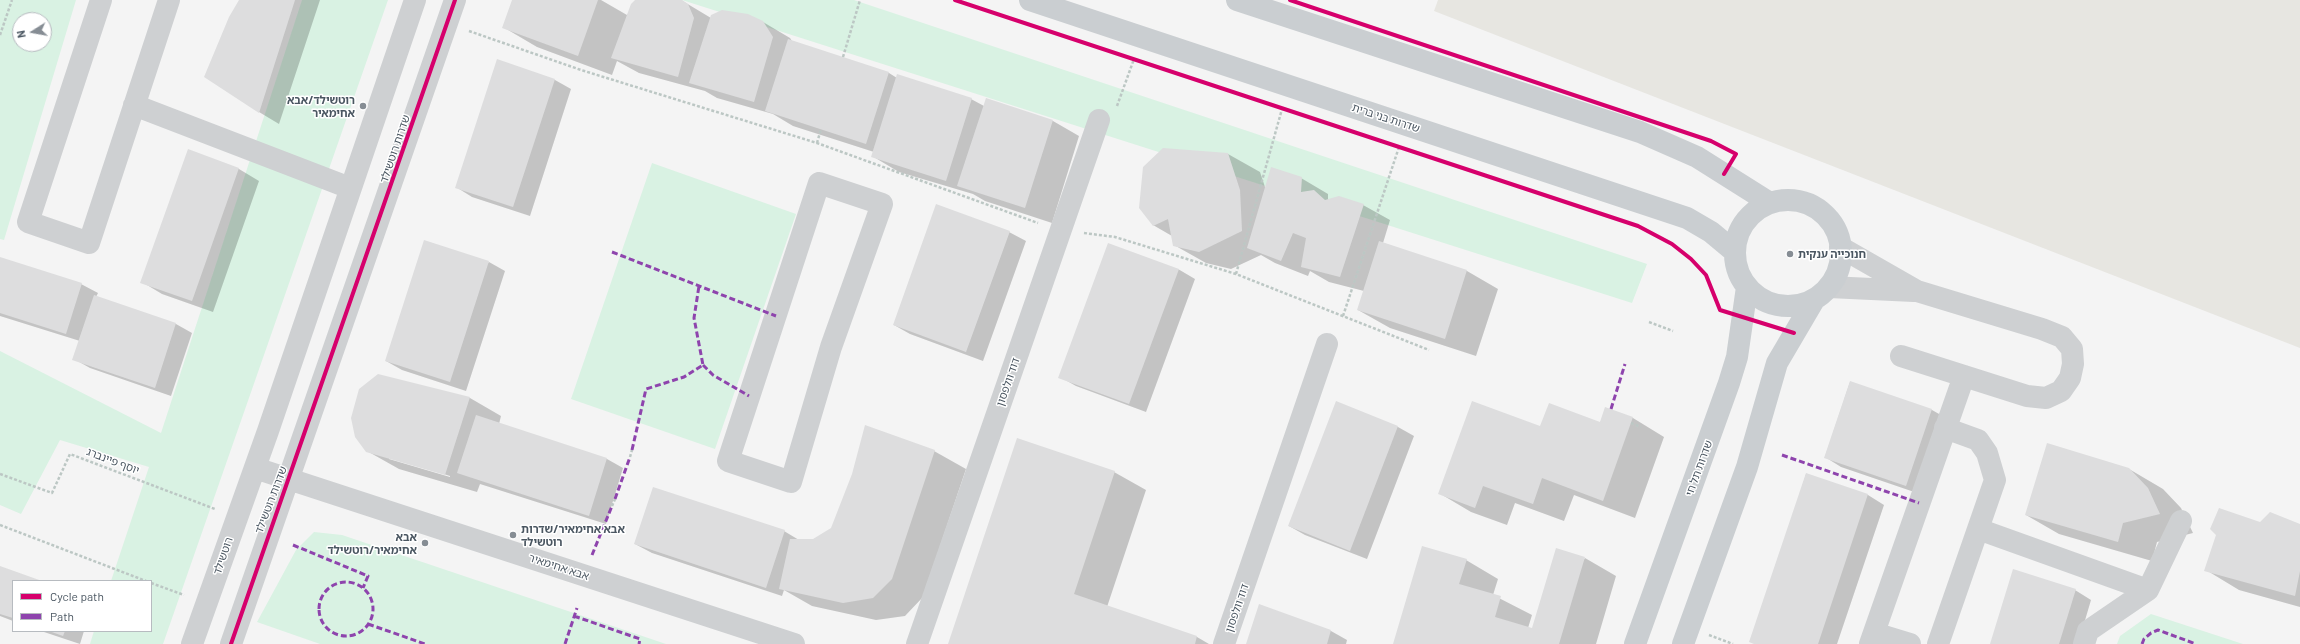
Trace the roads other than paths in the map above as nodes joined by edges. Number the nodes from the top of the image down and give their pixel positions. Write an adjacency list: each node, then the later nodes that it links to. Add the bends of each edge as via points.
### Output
1 (101, 0): 7 (street, via 28,222 89,243)
2 (169, 0): 7 (street)
3 (415, 0): 9 (street)
4 (455, 0): 21 (street, שדרות רוטשילד)
5 (1030, 0): 12 (main road, שדרות בני ברית, via 1680,216 1711,232)
6 (1237, 0): 10 (main road, via 1640,132 1697,157)
7 (134, 105): 9 (street)
8 (1099, 120): 30 (street, דוד וולפסון)
9 (350, 188): 20 (street)
10 (1770, 203): 11 (main road, via 1786,200 1816,208 1828,218 1836,231); 12 (main road, via 1756,211 1745,222 1738,236)
11 (1840, 246): 14 (street); 15 (main road, via 1840,262 1835,277)
12 (1735, 252): 13 (main road, via 1736,264)
13 (1747, 287): 15 (main road, via 1771,304 1786,306 1800,305); 32 (main road, שדרות תל חי, via 1737,357 1729,383)
14 (1917, 291): 15 (street); 18 (street, via 2042,329 2062,337 2072,349 2073,364 2070,378 2061,391 2046,398 2027,396)
15 (1821, 293): 33 (main road, via 1777,363 1747,467)
16 (1327, 344): 31 (street, דוד וולפסון)
17 (1901, 356): 18 (street)
18 (1964, 376): 19 (street)
19 (1945, 428): 24 (street, via 1978,440 1987,453 1995,480); 26 (street)
20 (255, 468): 21 (street, אבא אחימאיר); 27 (street, רוטשילד)
21 (288, 480): 28 (street, שדרות רוטשילד); 29 (street, אבא אחימאיר)
22 (791, 482): 22 (street, via 831,346 882,204 819,184 728,461)
23 (2181, 521): 25 (street)
24 (1978, 529): 25 (street); 35 (street)
25 (2148, 590): 36 (street, via 2088,631)
26 (1872, 639): 34 (street)
27 (192, 644)
28 (231, 644)
29 (794, 644)
30 (917, 644)
31 (1224, 644)
32 (1635, 644)
33 (1682, 644)
34 (1910, 644)
35 (1938, 644)
36 (2084, 644)

